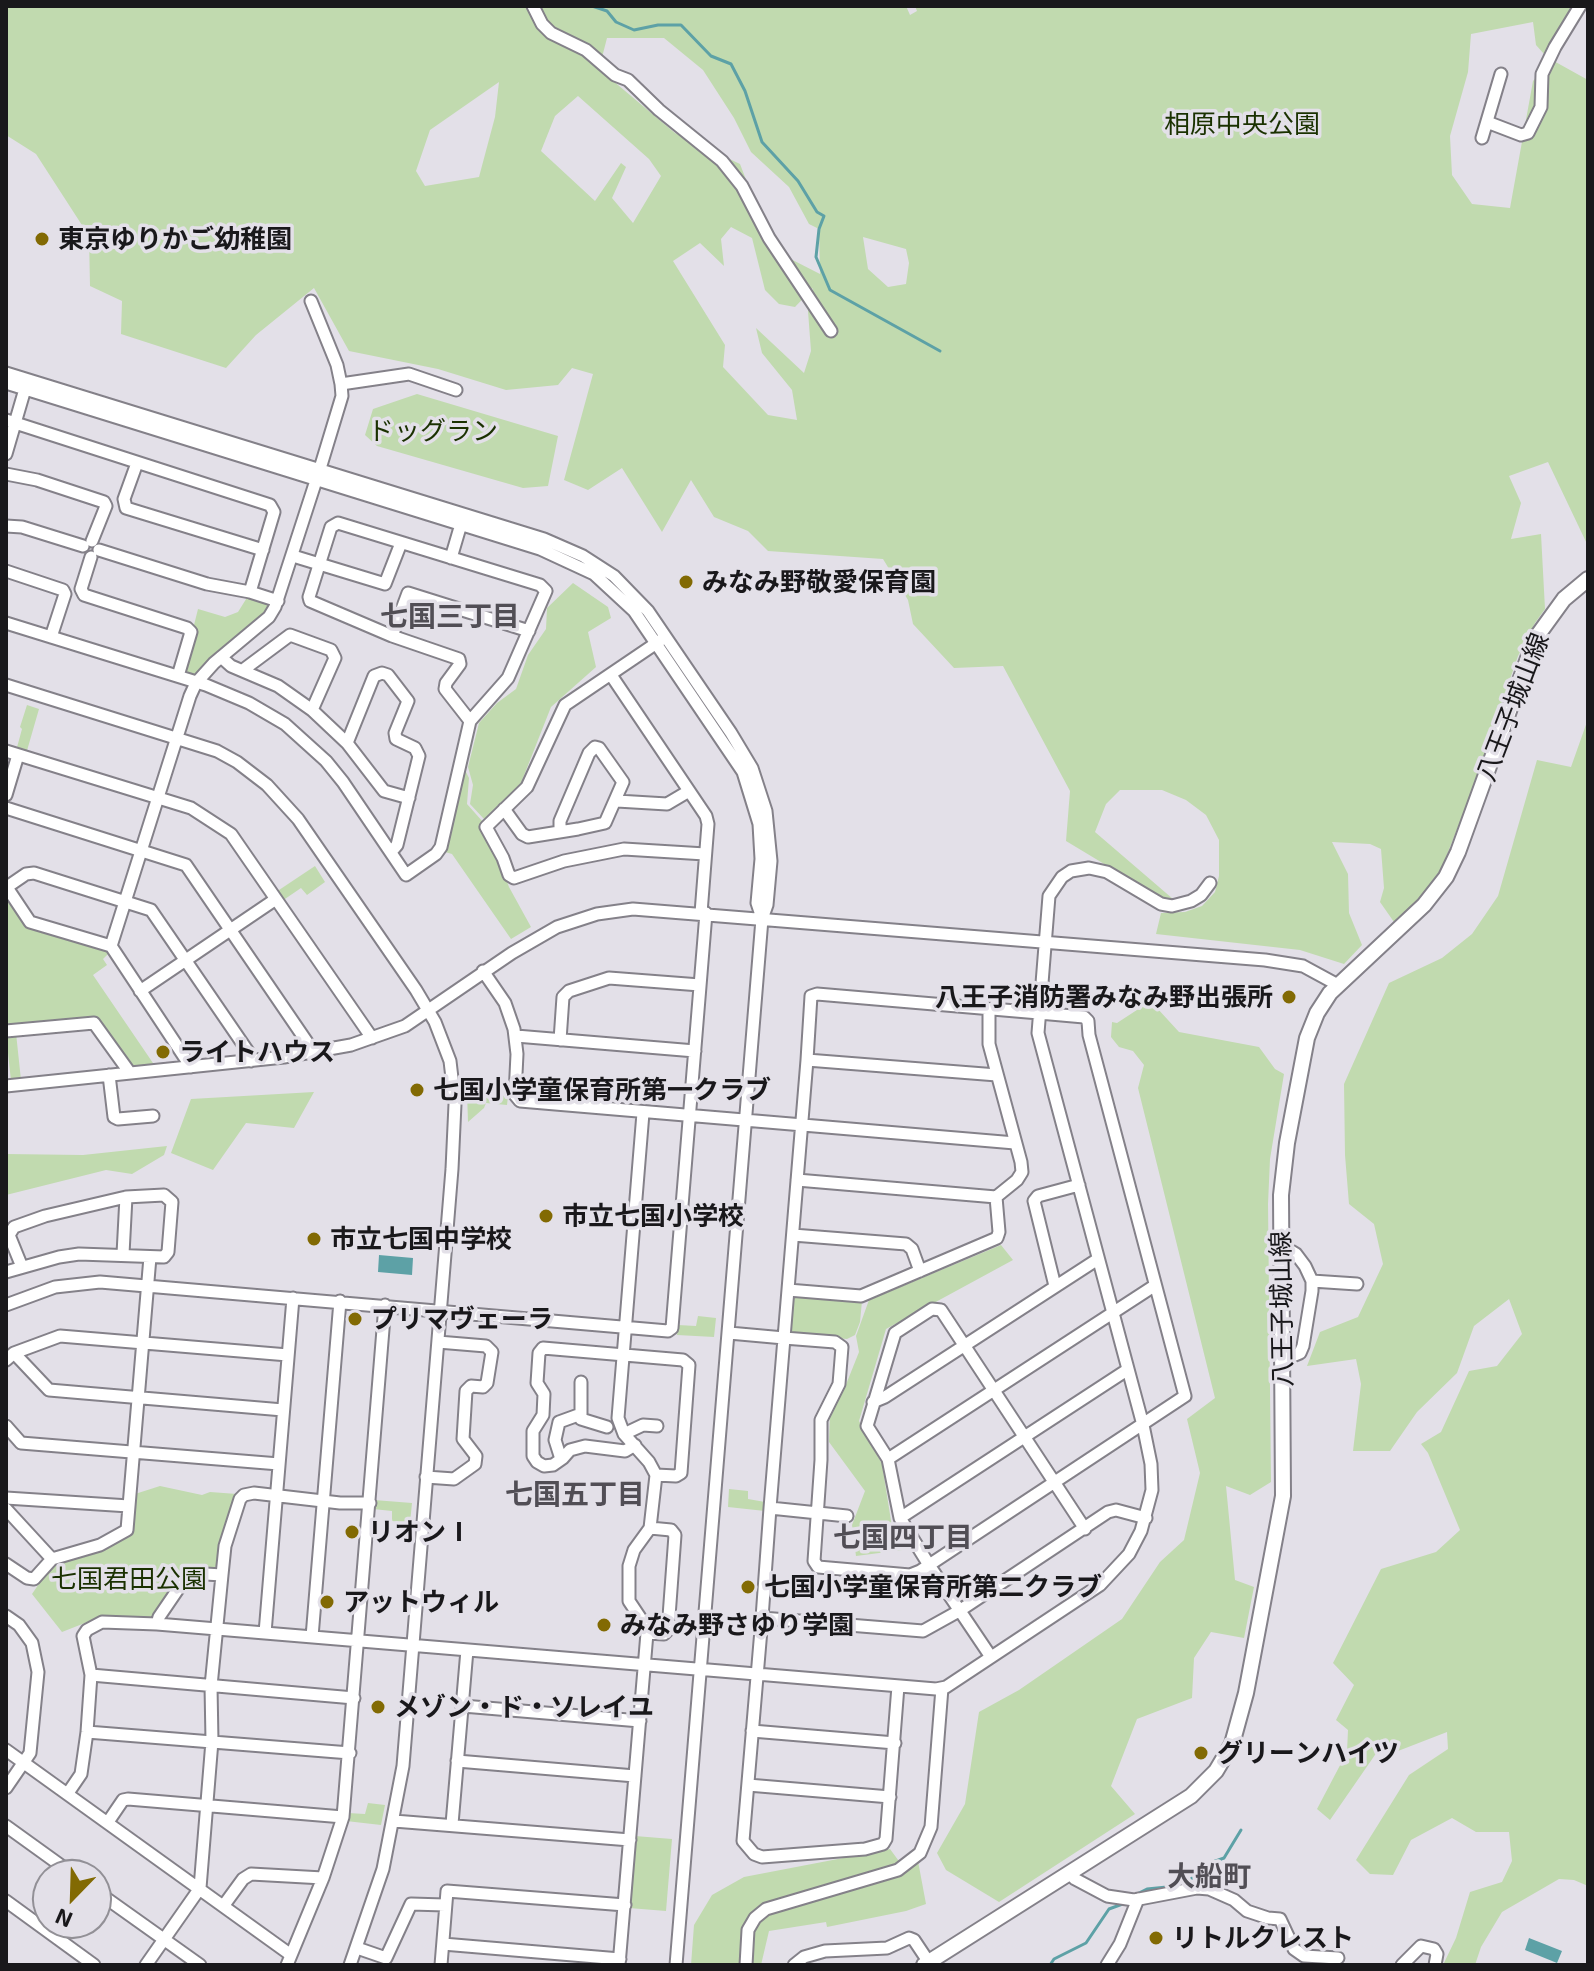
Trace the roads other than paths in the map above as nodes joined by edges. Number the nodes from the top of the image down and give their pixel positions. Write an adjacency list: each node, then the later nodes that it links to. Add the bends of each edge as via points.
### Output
1 (533, 6): 7 (street, via 551,33 628,80 722,161)
2 (1580, 6): 4 (street, via 1542,74 1541,107 1528,133)
3 (1501, 74): 4 (street)
4 (1487, 122): 5 (street)
5 (1482, 138)
6 (311, 301): 10 (street)
7 (831, 331)
8 (6, 373): 17 (street)
9 (6, 383): 11 (street)
10 (341, 384): 12 (street, via 409,374); 17 (street)
11 (25, 389): 13 (street); 17 (street)
12 (456, 390)
13 (11, 421): 14 (street); 15 (street)
14 (6, 454)
15 (137, 463): 22 (street, via 270,505 274,512); 22 (street, via 124,499 126,508)
16 (6, 474): 21 (street, via 104,502)
17 (318, 475): 18 (street); 23 (street); 34 (street, via 568,548 629,590)
18 (461, 524): 24 (street); 34 (street, via 584,568 620,595)
19 (6, 526): 21 (street)
20 (401, 543): 24 (street); 25 (street, via 335,523); 25 (street, via 385,584)
21 (91, 548): 28 (street); 38 (street, via 84,595 191,632)
22 (263, 550): 28 (street)
23 (293, 556): 25 (street); 29 (street)
24 (451, 558): 31 (street, via 544,588 546,595)
25 (319, 564): 32 (street, via 309,597 312,604)
26 (6, 571): 33 (street, via 63,590)
27 (1588, 579): 70 (main road, 八王子城山線, via 1564,599 1535,639 1446,877 1424,905)
28 (250, 592): 29 (street)
29 (278, 601): 35 (street, via 269,617)
30 (6, 623): 33 (street)
31 (529, 631): 32 (street, via 408,593); 42 (street, via 508,678)
32 (392, 636): 42 (street, via 459,659 445,689)
33 (51, 637): 38 (street)
34 (660, 640): 37 (street); 63 (street, via 743,772 759,824 757,903)
35 (221, 657): 36 (street); 39 (street)
36 (243, 670): 41 (street); 41 (street, via 290,635 331,650 335,658)
37 (611, 675): 47 (street); 53 (street, via 565,705 529,784)
38 (178, 676): 39 (street)
39 (196, 683): 43 (street); 56 (street, via 249,703 304,739 343,782)
40 (6, 685): 43 (street)
41 (312, 710): 44 (street)
42 (470, 721): 56 (street, via 439,851 406,875)
43 (176, 737): 49 (street); 73 (street, via 237,762 280,797)
44 (347, 743): 50 (street, via 384,791); 50 (street, via 374,676 388,675 408,701 396,739 419,753)
45 (6, 751): 46 (street)
46 (18, 755): 48 (street); 49 (street)
47 (689, 791): 51 (street, via 667,804); 57 (street, via 708,824)
48 (6, 795)
49 (158, 798): 55 (street); 60 (street, via 191,808 231,834)
50 (409, 798): 56 (street)
51 (617, 801): 54 (street, via 605,823); 54 (street, via 622,779 595,747)
52 (6, 808): 55 (street)
53 (504, 809): 54 (street, via 524,836); 57 (street, via 486,827 512,878 624,849)
54 (560, 831)
55 (141, 850): 61 (street); 64 (street, via 186,865)
56 (391, 852)
57 (705, 854): 62 (street)
58 (1210, 883): 65 (street, via 1201,895 1172,906 1098,868 1071,871 1049,896)
59 (6, 886): 61 (street, via 34,873); 66 (street, via 30,922)
60 (276, 899): 64 (street); 77 (street)
61 (125, 901): 66 (street); 67 (street, via 151,910)
62 (703, 913): 63 (street); 68 (street, via 633,909 583,917 539,935); 69 (street)
63 (762, 919): 65 (street); 91 (street)
64 (230, 928): 67 (street); 80 (street)
65 (1045, 941): 70 (street, via 1293,964); 74 (street)
66 (111, 946): 71 (street)
67 (185, 960): 71 (street); 82 (street)
68 (483, 971): 73 (street); 76 (street, via 505,1003)
69 (700, 985): 78 (street, via 609,978 569,991 563,997); 79 (street)
70 (1338, 985): 99 (main road, 八王子城山線, via 1317,1013 1303,1054 1284,1169)
71 (140, 991): 83 (street)
72 (989, 1009): 74 (street); 81 (street, via 814,995); 86 (street, via 989,1044)
73 (428, 1010): 77 (street, via 405,1026); 116 (street, via 446,1048 455,1104)
74 (1039, 1013): 95 (street, via 1039,1040); 110 (street, via 1088,1021)
75 (6, 1031): 84 (street, via 94,1023)
76 (516, 1036): 78 (street); 88 (street, via 515,1095 520,1101)
77 (372, 1038): 80 (street)
78 (560, 1040): 79 (street)
79 (695, 1051): 90 (street)
80 (312, 1054): 82 (street)
81 (807, 1060): 86 (street); 92 (street)
82 (251, 1061): 83 (street)
83 (191, 1067): 84 (street)
84 (130, 1073): 85 (street)
85 (109, 1075): 87 (street); 89 (street, via 114,1117)
86 (997, 1075): 93 (street)
87 (6, 1086)
88 (643, 1113): 90 (street); 118 (street)
89 (153, 1116)
90 (690, 1116): 91 (street); 118 (street, via 672,1328)
91 (746, 1121): 92 (street); 119 (street)
92 (801, 1126): 93 (street); 94 (street)
93 (1015, 1143): 97 (street, via 1022,1172)
94 (797, 1180): 97 (street); 98 (street)
95 (1079, 1185): 102 (street); 109 (street, via 1034,1201)
96 (126, 1197): 100 (street); 101 (street, via 164,1195 172,1202 166,1255); 103 (street, via 14,1227 9,1235)
97 (996, 1197): 104 (street, via 997,1238)
98 (793, 1235): 104 (street, via 906,1244); 111 (street)
99 (1281, 1245): 106 (street, via 1296,1254); 127 (main road, 八王子城山線)
100 (123, 1254): 101 (street); 103 (street, via 79,1254)
101 (150, 1257): 108 (street)
102 (1098, 1259): 109 (street); 117 (street)
103 (22, 1267): 105 (street)
104 (920, 1271): 111 (street, via 861,1296)
105 (6, 1272)
106 (1312, 1281): 107 (street); 127 (street, via 1303,1346 1300,1353)
107 (1357, 1284)
108 (148, 1286): 112 (street); 114 (street, via 69,1284); 122 (street)
109 (1055, 1286): 123 (street)
110 (1154, 1286): 117 (street); 135 (street, via 1185,1396)
111 (788, 1290): 120 (street)
112 (293, 1298): 113 (street); 124 (street)
113 (340, 1301): 115 (street); 152 (street)
114 (6, 1305)
115 (385, 1305): 116 (street); 153 (street)
116 (440, 1311): 118 (street); 121 (street)
117 (1113, 1313): 128 (street); 130 (street)
118 (627, 1327): 126 (street)
119 (729, 1333): 120 (street); 180 (street)
120 (784, 1338): 155 (street); 157 (street, via 842,1347 839,1384 821,1420)
121 (438, 1342): 148 (street); 148 (street, via 486,1346 492,1352 487,1383 466,1391 463,1439 476,1456 475,1464 454,1479)
122 (143, 1343): 124 (street); 125 (street, via 60,1336); 131 (street)
123 (965, 1345): 130 (street); 132 (street); 132 (street, via 941,1310 932,1309 893,1336)
124 (288, 1355): 133 (street)
125 (10, 1356): 131 (street, via 49,1390)
126 (624, 1356): 139 (street); 144 (street, via 543,1348 539,1353 543,1415 533,1431 533,1456 544,1466); 147 (street, via 683,1360 690,1367 681,1473)
127 (1283, 1360): 210 (main road, 八王子城山線, via 1283,1496 1232,1744 1216,1771 1191,1796)
128 (1127, 1370): 135 (street); 140 (street)
129 (581, 1382): 134 (street)
130 (995, 1391): 140 (street); 145 (street)
131 (138, 1397): 133 (street); 143 (street)
132 (873, 1402): 145 (street, via 867,1426)
133 (283, 1410): 146 (street)
134 (581, 1414): 138 (street, via 581,1419); 144 (street, via 559,1422 555,1440)
135 (1143, 1425): 149 (street); 160 (street, via 1151,1477)
136 (6, 1426): 143 (street, via 21,1443)
137 (657, 1426): 139 (street)
138 (607, 1427): 139 (street); 142 (street)
139 (622, 1428): 141 (street)
140 (1025, 1436): 149 (street); 159 (street)
141 (635, 1445): 142 (street, via 625,1451); 147 (street)
142 (602, 1447): 144 (street, via 570,1450)
143 (134, 1452): 146 (street); 154 (street)
144 (561, 1459)
145 (888, 1459): 159 (street)
146 (279, 1464): 150 (street)
147 (656, 1475): 161 (street)
148 (426, 1477): 176 (street)
149 (1055, 1482): 162 (street); 165 (street)
150 (276, 1496): 152 (street); 166 (street, via 247,1494 240,1499); 172 (street)
151 (6, 1498): 154 (street)
152 (323, 1501): 153 (street); 174 (street)
153 (370, 1503): 175 (street)
154 (129, 1506): 163 (street, via 123,1533)
155 (770, 1508): 157 (street); 169 (street)
156 (6, 1509): 163 (street)
157 (817, 1513): 158 (street); 165 (street, via 818,1567 910,1575)
158 (847, 1516)
159 (900, 1518): 165 (street)
160 (1146, 1518): 162 (street, via 1116,1510); 178 (street, via 1129,1554 1111,1575)
161 (650, 1528): 173 (street, via 634,1550 628,1583 629,1601); 173 (street, via 675,1535 668,1630)
162 (1085, 1529): 167 (street)
163 (52, 1559): 164 (street, via 31,1579)
164 (6, 1564)
165 (929, 1565): 167 (street)
166 (222, 1575): 170 (street, via 189,1573); 171 (street)
167 (959, 1611): 169 (street, via 923,1631); 178 (street)
168 (6, 1616): 196 (street, via 32,1643 38,1672 33,1739)
169 (762, 1618): 181 (street)
170 (157, 1624): 171 (street); 182 (street, via 106,1621 87,1630 82,1641)
171 (217, 1629): 172 (street); 183 (street)
172 (265, 1633): 174 (street)
173 (647, 1633): 179 (street)
174 (312, 1637): 175 (street)
175 (358, 1642): 176 (street); 186 (street)
176 (412, 1646): 177 (street); 204 (street)
177 (467, 1650): 179 (street); 187 (street)
178 (991, 1657): 185 (street)
179 (645, 1664): 180 (street); 188 (street)
180 (700, 1669): 181 (street); 231 (street)
181 (757, 1674): 184 (street); 189 (street)
182 (91, 1675): 183 (street); 190 (street)
183 (211, 1686): 186 (street); 191 (street)
184 (898, 1686): 185 (street); 192 (street)
185 (942, 1688): 232 (street, via 931,1827 920,1853 898,1870 766,1909 748,1930)
186 (354, 1698): 194 (street)
187 (463, 1706): 188 (street); 195 (street)
188 (640, 1721): 197 (street)
189 (752, 1731): 192 (street); 198 (street)
190 (87, 1732): 191 (street); 200 (street, via 81,1774)
191 (212, 1741): 194 (street); 202 (street)
192 (895, 1743): 201 (street)
193 (6, 1750): 196 (street)
194 (350, 1753): 203 (street)
195 (457, 1761): 197 (street); 206 (street)
196 (24, 1763): 199 (street); 200 (street)
197 (635, 1776): 208 (street)
198 (748, 1785): 201 (street); 201 (street, via 743,1841 762,1857 880,1846 886,1839)
199 (6, 1788)
200 (68, 1793): 205 (street)
201 (890, 1797)
202 (208, 1805): 203 (street); 205 (street, via 125,1799); 212 (street)
203 (343, 1817): 211 (street)
204 (394, 1821): 206 (street); 221 (street)
205 (108, 1822): 212 (street)
206 (452, 1824): 208 (street)
207 (6, 1826): 209 (street)
208 (630, 1840): 218 (street)
209 (52, 1859)
210 (1069, 1873): 213 (street, via 1107,1896); 225 (main road, 八王子城山線)
211 (323, 1878): 216 (street, via 251,1874); 223 (street)
212 (200, 1888): 216 (street); 219 (street)
213 (1131, 1899): 222 (street, via 1209,1889 1247,1911 1280,1919 1294,1949 1304,1956); 234 (street, via 1120,1944)
214 (6, 1901): 226 (street)
215 (112, 1903): 219 (street)
216 (224, 1905): 223 (street)
217 (445, 1905): 218 (street, via 447,1891); 220 (street); 221 (street, via 411,1904 386,1958)
218 (625, 1905): 224 (street)
219 (164, 1940): 227 (street); 228 (street)
220 (443, 1944): 224 (street); 230 (street)
221 (357, 1948): 229 (street)
222 (1338, 1958)
223 (289, 1960)
224 (620, 1962)
225 (926, 1963): 233 (street, via 909,1938 887,1948 825,1951)
226 (94, 1965)
227 (146, 1965)
228 (200, 1965)
229 (350, 1965)
230 (441, 1965)
231 (676, 1965)
232 (746, 1965)
233 (794, 1965)
234 (1107, 1965)
235 (1402, 1965): 236 (street, via 1421,1946 1434,1949)
236 (1435, 1965)

